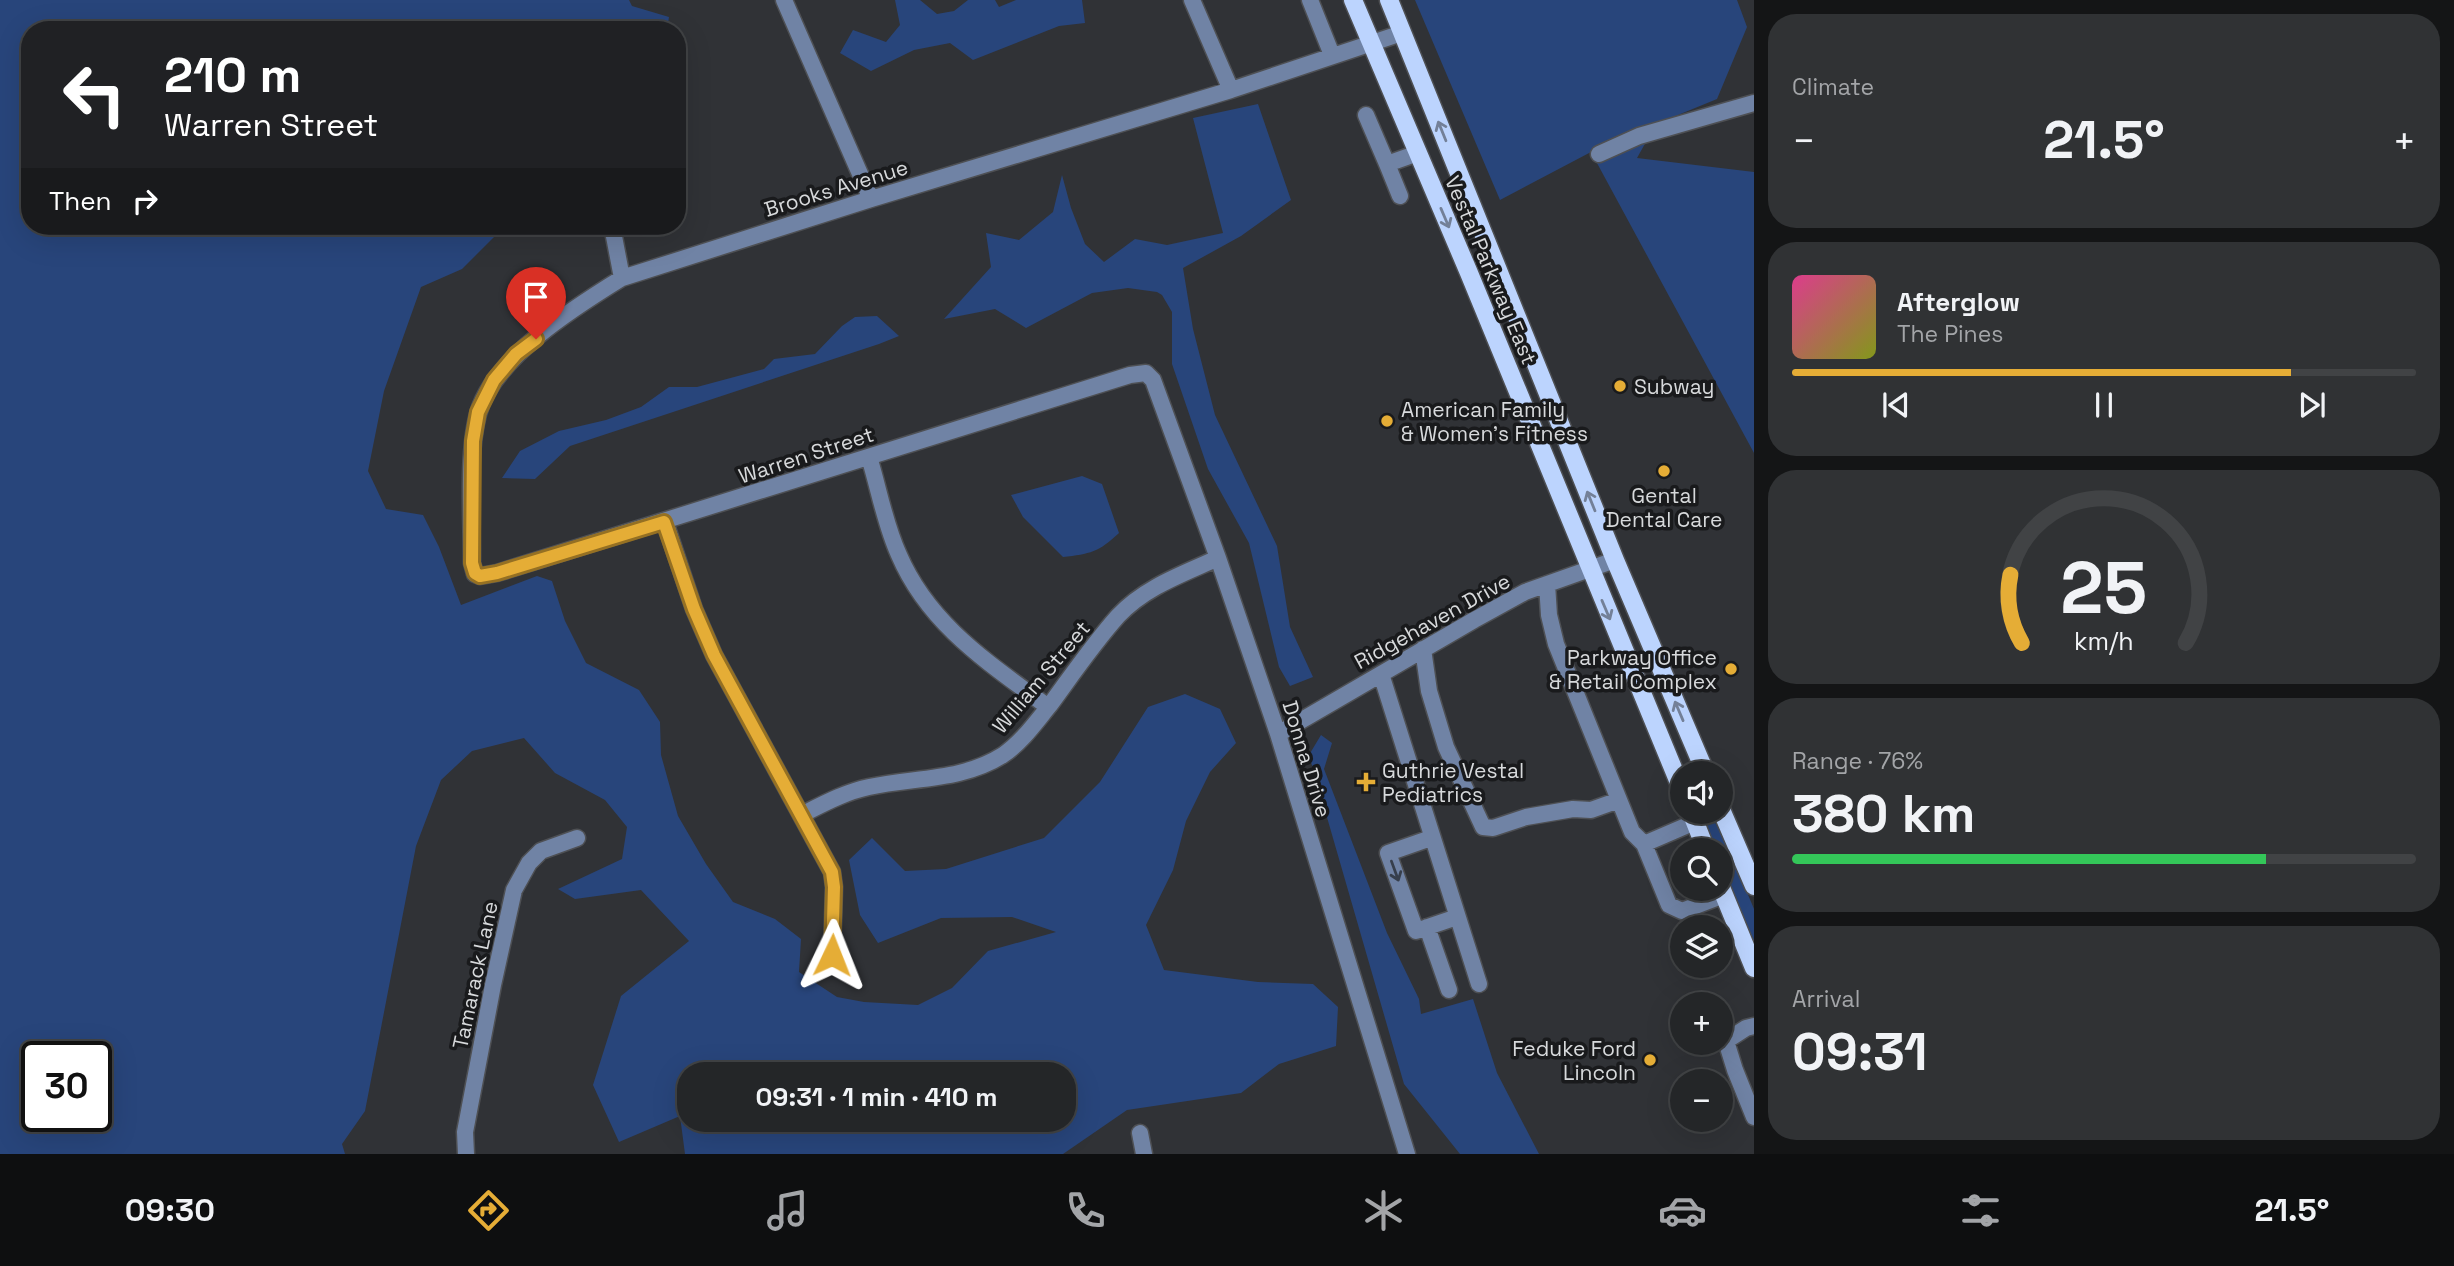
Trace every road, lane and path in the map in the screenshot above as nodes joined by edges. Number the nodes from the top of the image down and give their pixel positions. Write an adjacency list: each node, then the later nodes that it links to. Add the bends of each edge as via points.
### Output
1 (784, 0): 16 (street)
2 (1192, 0): 9 (street)
3 (1310, 0): 8 (street)
4 (1353, 0): 7 (main road, Vestal Parkway East)
5 (1389, 0): 6 (main road, Vestal Parkway East)
6 (1402, 33): 7 (street, Brooks Avenue); 23 (main road, Vestal Parkway East, one-way to 6)
7 (1371, 42): 8 (street, Brooks Avenue); 12 (main road, Vestal Parkway East)
8 (1332, 55): 9 (street, Brooks Avenue)
9 (1231, 90): 16 (street, Brooks Avenue)
10 (1754, 103): 13 (street, via 1639,136)
11 (1366, 115): 14 (street)
12 (1418, 153): 14 (street); 25 (main road, Vestal Parkway East, one-way to 25)
13 (1599, 154)
14 (1387, 164): 15 (street)
15 (1400, 196)
16 (871, 199): 18 (street, Brooks Avenue)
17 (614, 235): 18 (street)
18 (622, 278): 24 (street, Brooks Avenue, via 516,354 494,380 478,412 473,441)
19 (1153, 380): 20 (street, Warren Street, via 1146,373 1130,375); 22 (street, Donna Drive)
20 (869, 457): 21 (street, Warren Street); 29 (street, via 898,554 919,593 947,628)
21 (664, 522): 24 (street, Warren Street, via 497,573 480,576); 34 (street, via 714,655)
22 (1219, 558): 29 (street, William Street, via 1161,583 1135,600); 30 (street, Donna Drive)
23 (1615, 560): 25 (street, Ridgehaven Drive); 32 (main road, Vestal Parkway East, one-way to 23)
24 (473, 567)
25 (1589, 568): 26 (street, Ridgehaven Drive); 31 (main road, Vestal Parkway East, one-way to 31)
26 (1547, 584): 27 (street, Ridgehaven Drive); 33 (street, via 1556,644)
27 (1423, 649): 28 (street, Ridgehaven Drive); 33 (street, via 1429,691 1446,747 1483,827 1573,809 1591,810)
28 (1381, 674): 30 (street, Ridgehaven Drive); 38 (street)
29 (1048, 707): 34 (street, William Street, via 1005,754 978,769 869,787)
30 (1278, 734): 54 (street, Donna Drive)
31 (1670, 761)
32 (1700, 761)
33 (1619, 800): 39 (street, via 1632,832)
34 (801, 815): 45 (street, via 832,872)
35 (1680, 824): 39 (street)
36 (1727, 824): 40 (main road)
37 (577, 838): 52 (street, Tamarack Lane, via 541,851 514,890 465,1132)
38 (1431, 838): 43 (street); 44 (street, one-way to 44, via 1388,853)
39 (1644, 844): 41 (street, via 1670,905 1682,911)
40 (1754, 886)
41 (1701, 901)
42 (1727, 901): 46 (main road)
43 (1457, 917): 44 (street); 47 (street)
44 (1422, 929): 48 (street)
45 (832, 955)
46 (1754, 968)
47 (1479, 984)
48 (1448, 990)
49 (1754, 1026): 50 (street, via 1726,1041)
50 (1754, 1117)
51 (1140, 1133): 53 (street)
52 (466, 1154)
53 (1144, 1154)
54 (1407, 1154)

